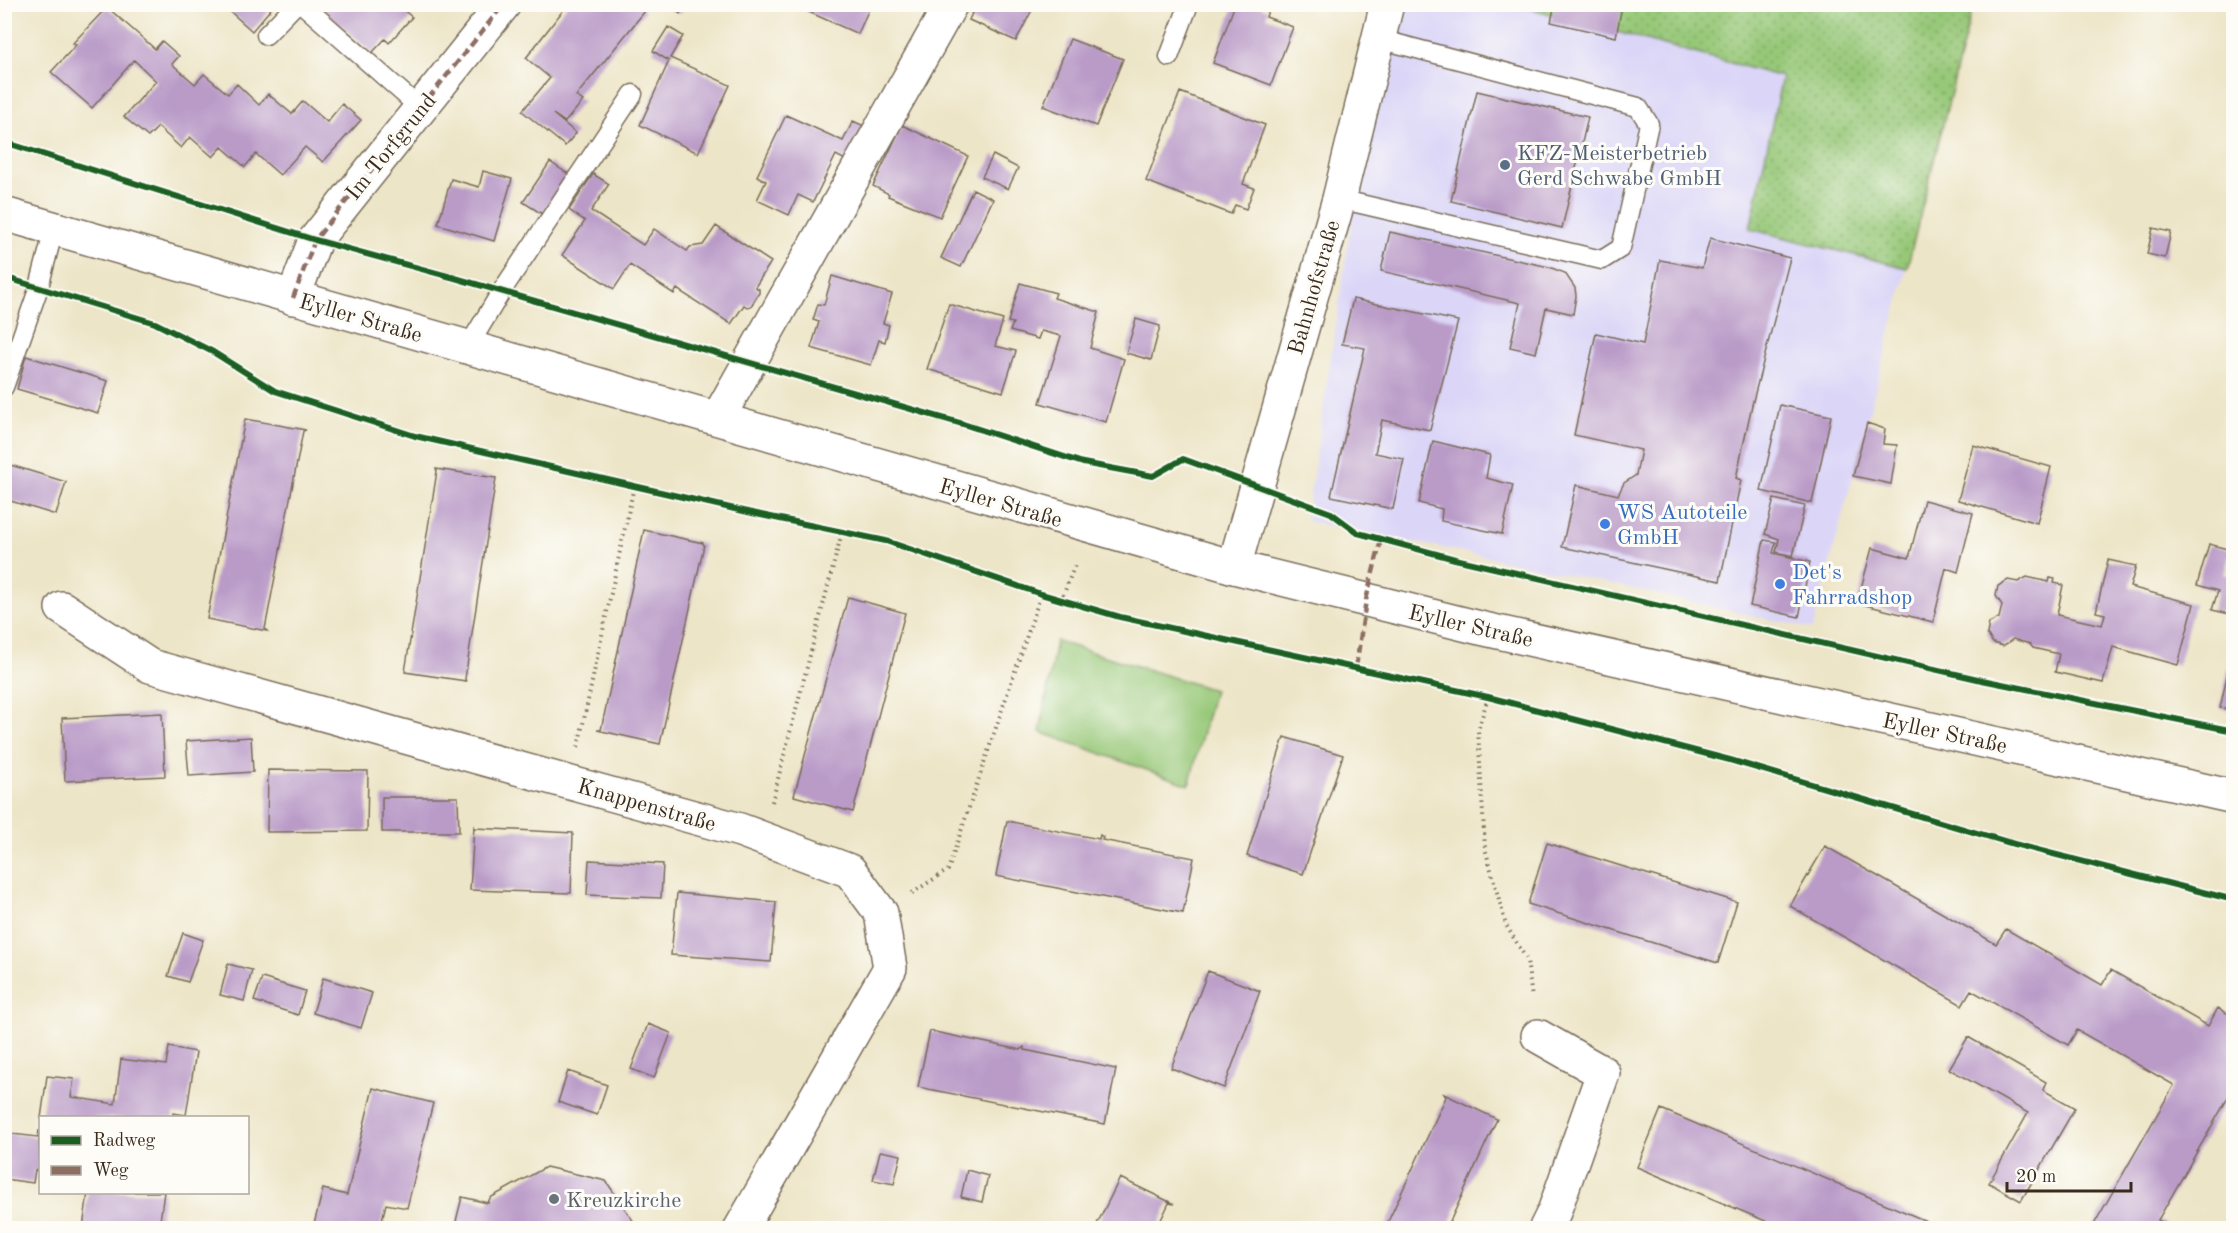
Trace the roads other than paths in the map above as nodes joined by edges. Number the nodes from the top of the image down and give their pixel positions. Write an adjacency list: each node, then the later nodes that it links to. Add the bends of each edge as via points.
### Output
1 (296, 4): 7 (lane)
2 (302, 4): 11 (lane)
3 (504, 4): 11 (street, Im Torfgrund)
4 (951, 4): 18 (street)
5 (1189, 4): 9 (lane)
6 (1387, 4): 8 (street, Bahnhofstraße)
7 (266, 35)
8 (1379, 39): 12 (street, Bahnhofstraße); 12 (lane, via 1638,107 1649,124 1620,248 1602,260)
9 (1169, 57)
10 (633, 94): 16 (lane)
11 (421, 109): 15 (street, Im Torfgrund, via 315,240)
12 (1339, 199): 19 (street, Bahnhofstraße)
13 (4, 214): 14 (street, Eyller Straße)
14 (54, 230): 15 (street, Eyller Straße); 17 (lane, via 39,287)
15 (293, 298): 16 (street, Eyller Straße)
16 (468, 347): 18 (street, Eyller Straße)
17 (4, 387)
18 (718, 418): 19 (street, Eyller Straße)
19 (1234, 567): 21 (street, Eyller Straße, via 1480,627)
20 (62, 608): 23 (street, Knappenstraße, via 150,666 740,830 850,871 882,913 890,968)
21 (2234, 797)
22 (1538, 1036): 24 (street, via 1603,1072)
23 (741, 1228)
24 (1546, 1228)

